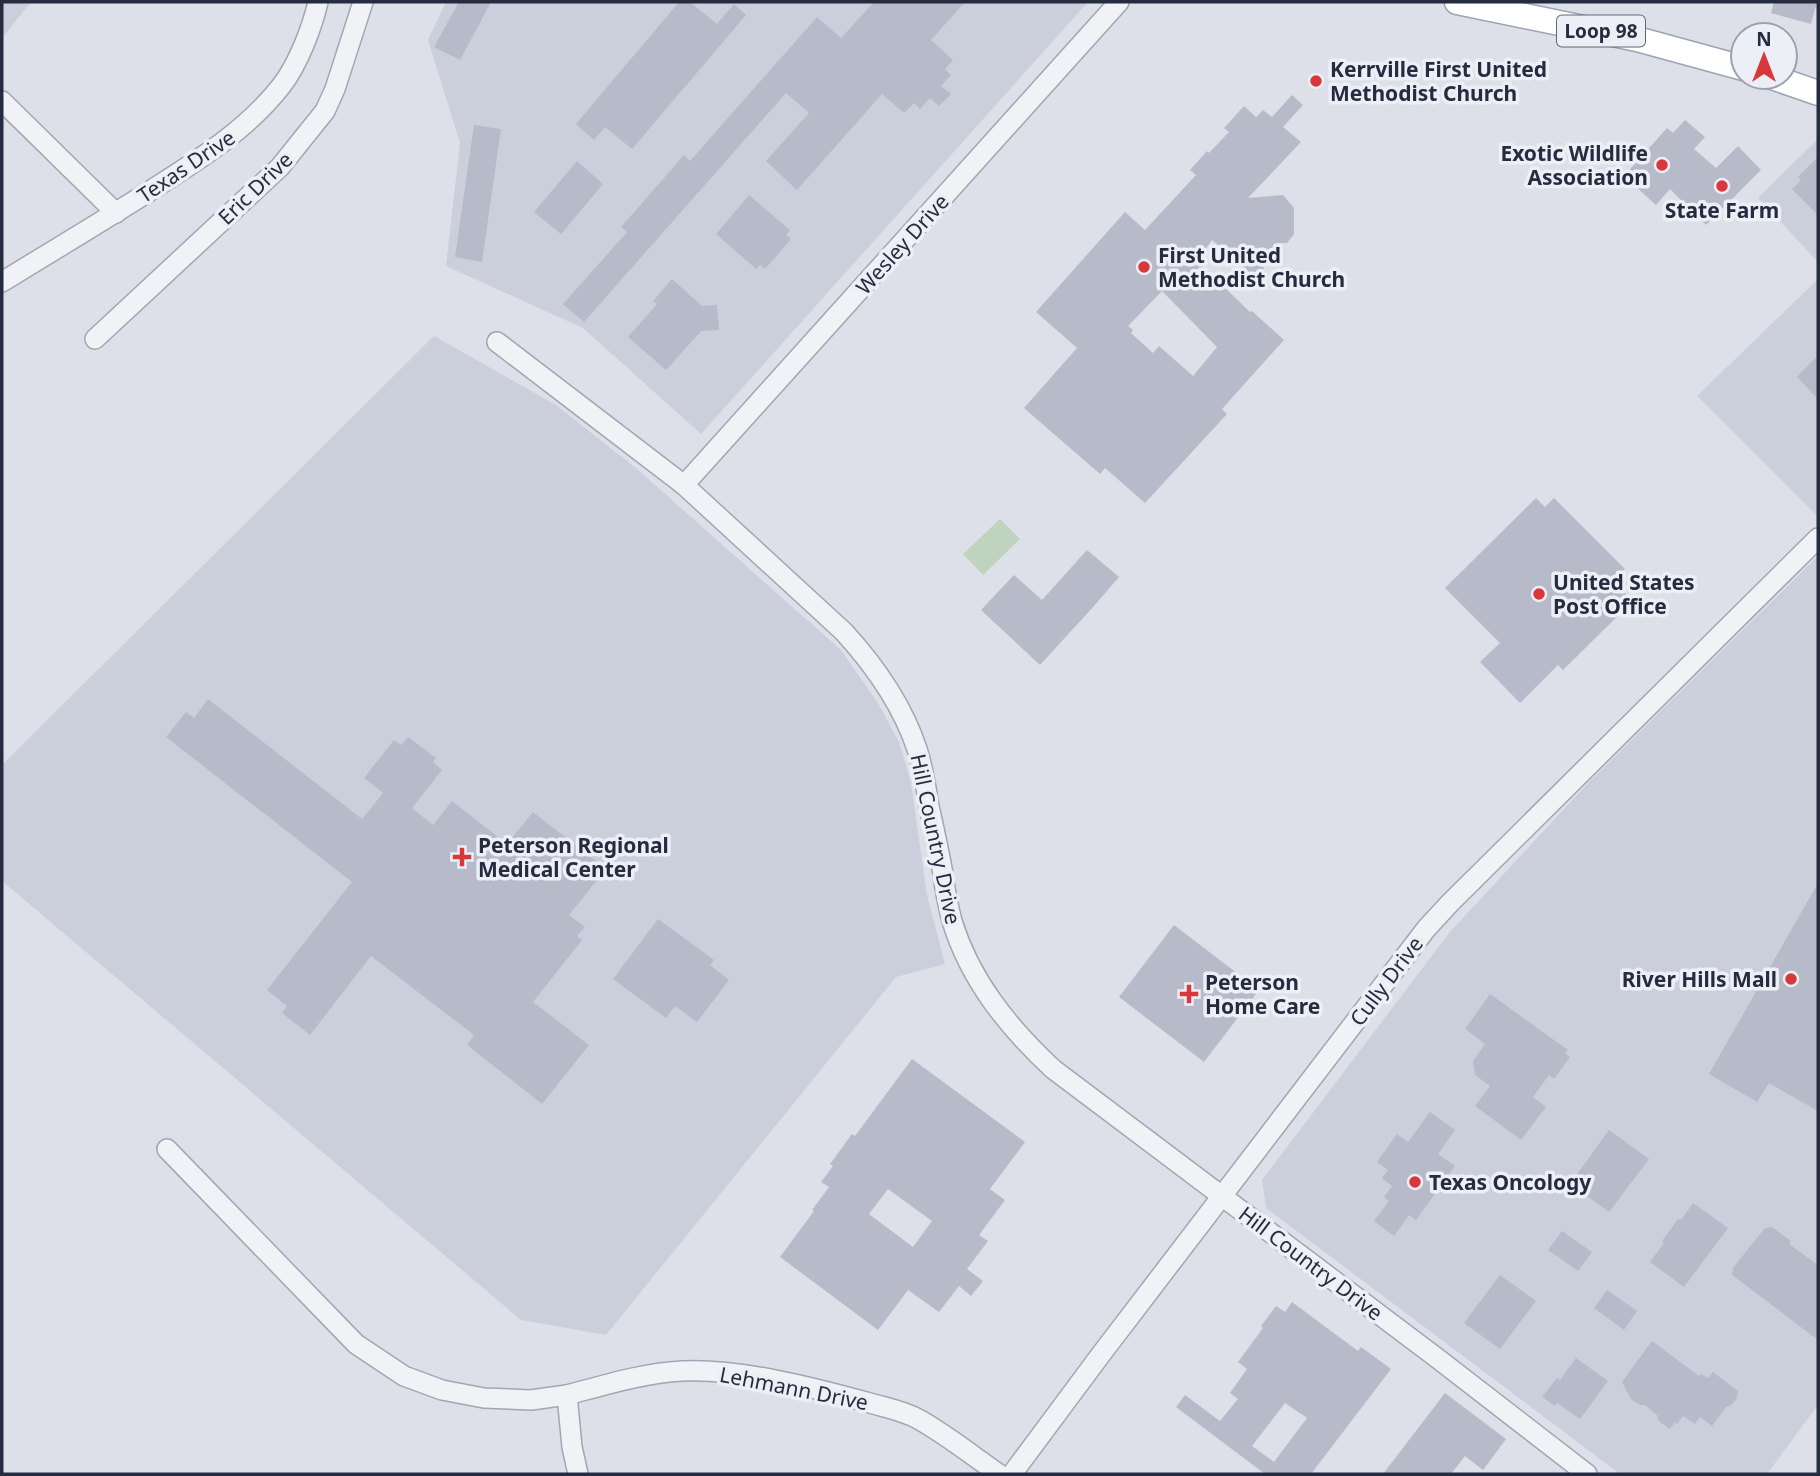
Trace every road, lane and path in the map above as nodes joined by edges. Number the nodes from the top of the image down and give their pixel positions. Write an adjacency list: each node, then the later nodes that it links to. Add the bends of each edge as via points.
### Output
1 (318, 2): 9 (street, Texas Drive, via 298,57 266,104 206,155)
2 (363, 2): 11 (street, Eric Drive, via 335,89 302,141 280,167)
3 (1119, 2): 13 (street, Wesley Drive)
4 (1457, 2): 5 (main road, Loop 98, via 1637,39)
5 (1729, 64)
6 (1799, 86): 7 (main road)
7 (1818, 93)
8 (2, 101): 9 (street)
9 (116, 213): 10 (street, Texas Drive)
10 (2, 282)
11 (95, 339)
12 (497, 342): 13 (street, Hill Country Drive)
13 (684, 485): 16 (street, Hill Country Drive, via 844,632 887,686 917,750 952,921 989,998 1053,1069)
14 (1818, 538): 16 (street, Cully Drive, via 1426,929)
15 (167, 1149): 17 (street, Lehmann Drive, via 356,1344 404,1376 484,1398 531,1400)
16 (1223, 1196): 20 (street, Cully Drive); 21 (street, Hill Country Drive)
17 (567, 1395): 18 (street); 19 (street, Lehmann Drive, via 682,1371 775,1381 919,1419)
18 (578, 1474)
19 (999, 1474)
20 (1012, 1474)
21 (1587, 1474)

